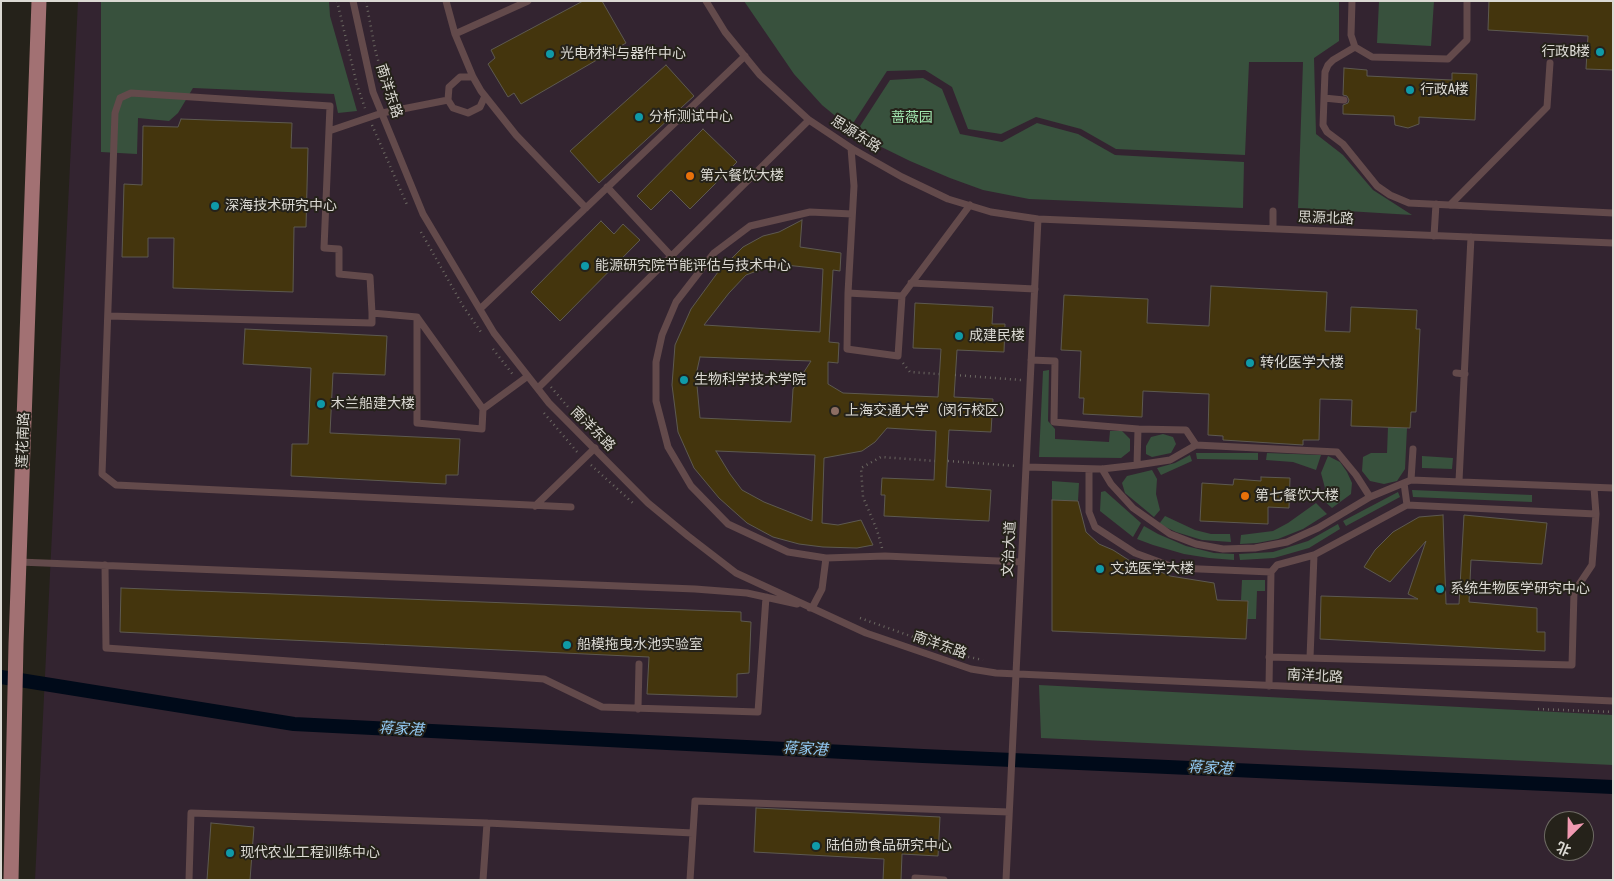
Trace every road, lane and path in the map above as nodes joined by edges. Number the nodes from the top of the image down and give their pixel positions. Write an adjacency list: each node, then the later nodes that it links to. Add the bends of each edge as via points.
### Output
1 (39, 1): 78 (main road, 莲花南路)
2 (353, 1): 19 (lane, 南洋东路)
3 (366, 1): 18 (path)
4 (446, 1): 9 (lane)
5 (528, 1): 9 (lane)
6 (706, 1): 11 (lane, 思源东路, via 724,32)
7 (1352, 1): 10 (lane, via 1351,35)
8 (1466, 1): 10 (lane, via 1467,40 1448,59 1372,57)
9 (455, 34): 13 (lane)
10 (1355, 47): 15 (lane, via 1328,65)
11 (745, 56): 20 (lane, 思源东路, via 760,75); 23 (lane)
12 (1550, 63): 26 (lane, via 1547,107)
13 (473, 77): 14 (lane); 16 (lane, via 460,77 449,87)
14 (485, 96): 16 (lane, via 480,107 468,113 454,108); 27 (lane, via 516,135)
15 (1324, 98): 17 (lane); 24 (lane, via 1323,125 1327,132 1343,144 1377,186 1410,203)
16 (448, 100): 18 (lane)
17 (1344, 100)
18 (392, 110): 19 (lane)
19 (382, 113): 21 (lane); 41 (lane, 南洋东路, via 423,214)
20 (810, 120): 22 (lane, 思源东路); 36 (lane)
21 (329, 131): 42 (lane, via 324,248 338,250 339,274 370,277); 43 (lane, via 330,106 131,93 120,98 115,112)
22 (851, 148): 25 (lane, 思源东路, via 902,177 948,199); 30 (lane)
23 (607, 187): 27 (lane); 36 (lane)
24 (1436, 204): 26 (lane); 33 (lane)
25 (970, 205): 31 (lane, 思源东路, via 991,212); 37 (lane)
26 (1450, 205): 29 (lane)
27 (586, 208): 41 (lane)
28 (1273, 211): 32 (lane)
29 (1613, 213)
30 (852, 214): 39 (lane); 77 (lane, via 810,212 750,226 714,253 676,302 662,335 656,362 656,401 668,447 691,486 728,524 788,552)
31 (1038, 219): 32 (lane, 思源北路); 38 (lane, 文治大道)
32 (1273, 228): 33 (lane, 思源北路)
33 (1434, 236): 34 (lane, 思源北路)
34 (1471, 237): 35 (lane, 思源北路); 66 (lane, via 1460,373)
35 (1613, 243)
36 (671, 256): 50 (lane)
37 (912, 283): 38 (lane); 40 (lane)
38 (1035, 289): 46 (lane, 文治大道)
39 (848, 292): 40 (lane); 45 (lane, via 847,349)
40 (902, 296): 45 (lane)
41 (480, 309): 49 (lane, 南洋东路, via 494,333)
42 (372, 313): 43 (lane, via 372,324); 44 (lane)
43 (108, 316): 72 (lane, via 102,474 116,486)
44 (418, 317): 53 (lane); 53 (lane, via 417,423 482,429)
45 (898, 356): 47 (path, via 910,372)
46 (1031, 360): 51 (lane, 文治大道); 55 (lane, via 1055,361 1054,422)
47 (939, 374)
48 (955, 374): 51 (path)
49 (528, 376): 52 (lane, 南洋东路); 53 (lane)
50 (545, 381): 52 (lane); 54 (path)
51 (1030, 381): 62 (lane, 文治大道)
52 (538, 388): 57 (lane, 南洋东路)
53 (482, 409)
54 (570, 409)
55 (1138, 428): 56 (lane, via 1186,430); 61 (lane)
56 (1196, 445): 61 (lane, via 1170,460); 70 (lane, via 1337,452)
57 (595, 448): 72 (lane); 83 (lane, 南洋东路, via 648,503 736,572)
58 (1413, 449): 65 (lane)
59 (935, 460): 76 (path, via 881,457 861,468 862,497)
60 (948, 461): 62 (path)
61 (1137, 465): 64 (lane)
62 (1026, 467): 63 (lane); 79 (lane, 文治大道)
63 (1089, 469): 64 (lane); 81 (lane, via 1089,512 1095,527 1135,553 1176,568)
64 (1102, 469): 70 (lane, via 1133,508 1170,534 1196,544 1223,549 1287,542)
65 (1412, 480): 66 (lane); 67 (lane)
66 (1460, 481): 68 (lane)
67 (1404, 483): 70 (lane); 71 (lane)
68 (1594, 488): 69 (lane); 74 (lane)
69 (1613, 488)
70 (1370, 497)
71 (1407, 505): 74 (lane); 75 (lane)
72 (535, 506): 73 (lane)
73 (571, 508)
74 (1596, 514): 86 (lane, via 1592,565 1574,592 1572,666)
75 (1314, 555): 81 (lane, via 1277,564); 86 (lane)
76 (885, 556): 77 (lane); 79 (lane)
77 (826, 558): 83 (lane, via 822,589)
78 (19, 562): 80 (lane); 97 (main road, 莲花南路)
79 (1021, 562): 89 (lane, 文治大道)
80 (105, 565): 82 (lane, via 695,589); 92 (lane, via 106,648 544,679 602,707)
81 (1272, 572): 85 (lane)
82 (766, 597): 83 (lane); 92 (lane, via 758,712)
83 (812, 608): 89 (lane, 南洋东路, via 866,633 948,662 971,669)
84 (856, 617): 87 (path)
85 (1269, 657): 86 (lane); 90 (lane)
86 (1310, 658)
87 (986, 661)
88 (639, 664): 92 (lane)
89 (1016, 675): 90 (lane, 南洋北路); 93 (lane, 文治大道)
90 (1269, 686): 91 (lane, 南洋北路)
91 (1613, 701)
92 (638, 709)
93 (1009, 812): 95 (lane, via 695,801); 102 (lane, 文治大道)
94 (487, 823): 95 (lane); 98 (lane, via 192,813); 99 (lane)
95 (692, 833): 100 (lane)
96 (915, 878): 101 (lane)
97 (11, 880)
98 (189, 880)
99 (483, 880)
100 (690, 880)
101 (944, 880)
102 (1006, 880)

